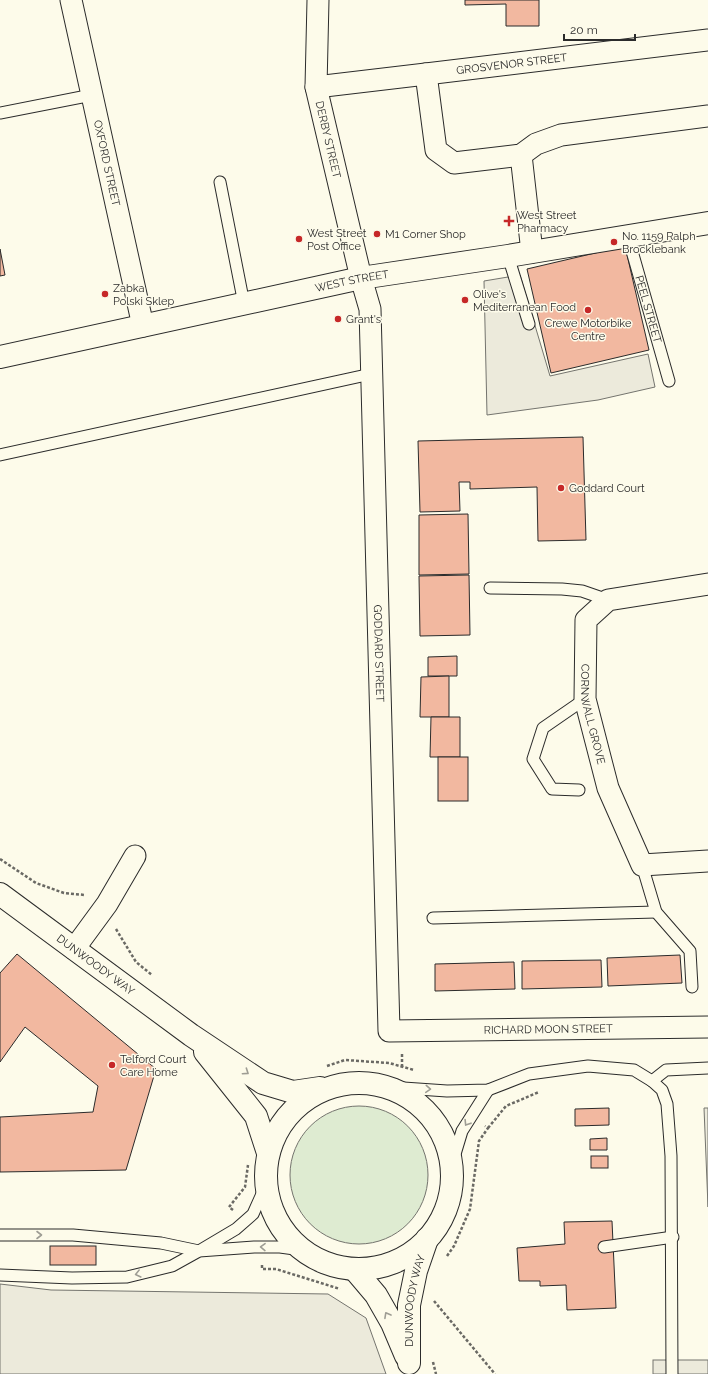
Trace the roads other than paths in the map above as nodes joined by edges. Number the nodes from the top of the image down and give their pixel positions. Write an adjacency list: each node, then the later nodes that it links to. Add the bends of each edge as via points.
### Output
1 (71, 0): 6 (street, OXFORD STREET)
2 (318, 0): 5 (street, DERBY STREET)
3 (708, 40): 4 (street, GROSVENOR STREET)
4 (426, 74): 5 (street, GROSVENOR STREET); 9 (street, via 436,150 454,163)
5 (316, 87): 15 (street, DERBY STREET)
6 (92, 95): 7 (lane); 18 (street, OXFORD STREET)
7 (0, 113)
8 (708, 116): 9 (street, via 561,134 536,144)
9 (521, 155): 13 (street)
10 (220, 182): 16 (lane)
11 (708, 223): 12 (main road, WEST STREET)
12 (628, 236): 13 (main road, WEST STREET); 21 (lane, PEEL STREET)
13 (532, 252): 14 (main road, WEST STREET)
14 (508, 256): 15 (main road, WEST STREET); 17 (lane)
15 (361, 278): 16 (main road, WEST STREET); 20 (street, GODDARD STREET, via 370,309)
16 (244, 304): 18 (main road, WEST STREET)
17 (529, 324)
18 (143, 326): 19 (main road, WEST STREET)
19 (0, 357)
20 (371, 374): 22 (lane); 37 (street, GODDARD STREET)
21 (669, 381)
22 (0, 455)
23 (708, 584): 25 (street)
24 (490, 588): 25 (lane, via 582,591)
25 (608, 600): 26 (street, CORNWALL GROVE, via 586,620)
26 (585, 699): 27 (lane, via 542,728 533,759 552,789); 30 (street, CORNWALL GROVE, via 608,788)
27 (579, 790)
28 (135, 856): 34 (street, via 107,904)
29 (708, 861): 30 (street)
30 (642, 865): 32 (lane)
31 (0, 894): 34 (main road, DUNWOODY WAY)
32 (656, 912): 33 (lane); 35 (lane, via 690,951)
33 (433, 918)
34 (74, 949): 38 (main road, DUNWOODY WAY)
35 (692, 987)
36 (708, 1027): 37 (street, RICHARD MOON STREET)
37 (389, 1031)
38 (191, 1035): 40 (main road, DUNWOODY WAY, one-way to 40, via 263,1083 293,1092); 44 (main road, DUNWOODY WAY, via 256,1116)
39 (708, 1068): 41 (lane, via 666,1070)
40 (326, 1077): 42 (main road, DUNWOODY WAY); 44 (main road, via 280,1125)
41 (652, 1081): 43 (lane, via 634,1070 588,1066 530,1074); 48 (lane, via 662,1090 667,1104 671,1156)
42 (389, 1087): 43 (lane, one-way to 43, via 447,1091); 45 (main road, DUNWOODY WAY, via 413,1099 432,1116 446,1139)
43 (488, 1090): 45 (lane, one-way to 45, via 462,1131)
44 (258, 1156): 46 (main road, via 266,1169)
45 (452, 1164): 49 (main road, DUNWOODY WAY, via 452,1192 443,1217)
46 (266, 1185): 51 (main road, via 272,1210 284,1232); 52 (lane, via 253,1214 245,1222)
47 (0, 1235): 52 (lane, one-way to 52, via 73,1234 161,1243)
48 (672, 1237): 50 (lane); 56 (lane)
49 (427, 1240): 53 (main road, via 406,1256 387,1264); 55 (main road, DUNWOODY WAY, via 416,1271 421,1291 409,1305)
50 (604, 1247)
51 (302, 1250): 52 (lane, one-way to 52, via 262,1247); 53 (main road, via 318,1260)
52 (199, 1251): 54 (lane, one-way to 54, via 172,1266 127,1277)
53 (354, 1269): 55 (main road, DUNWOODY WAY, one-way to 53, via 392,1323 376,1295)
54 (0, 1275)
55 (410, 1369)
56 (672, 1374)

